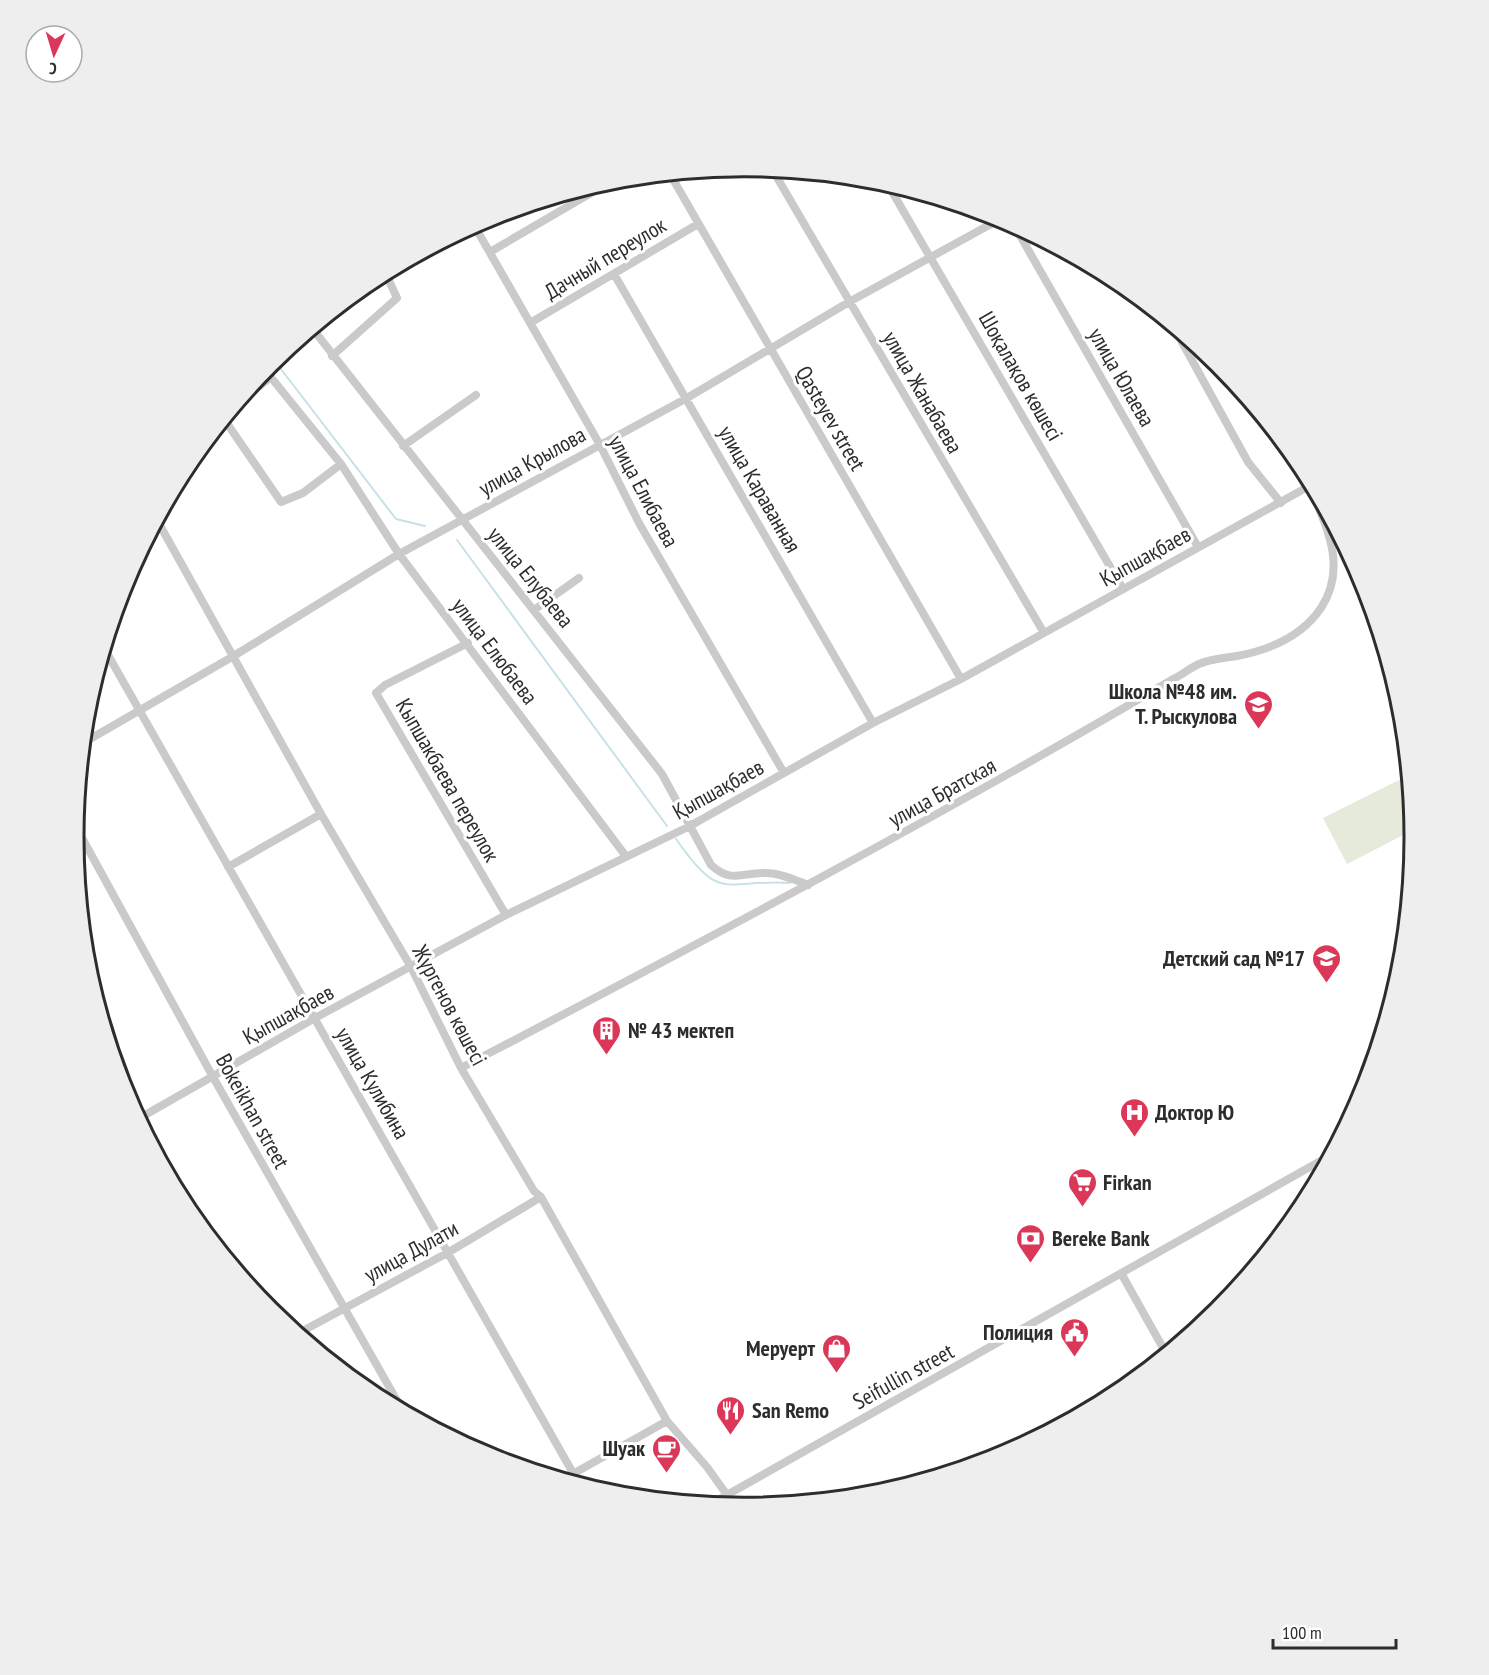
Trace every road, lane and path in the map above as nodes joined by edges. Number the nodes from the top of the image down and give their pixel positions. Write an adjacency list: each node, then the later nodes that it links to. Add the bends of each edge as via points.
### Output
1 (777, 178): 13 (street, улица Жанабаева)
2 (674, 181): 5 (street, Qasteyev street)
3 (894, 195): 10 (street, Шоқалақов көшесі)
4 (583, 198): 9 (street)
5 (698, 224): 11 (street, Дачный переулок); 17 (street, Qasteyev street)
6 (990, 224): 10 (street, улица Крылова)
7 (479, 233): 9 (street, улица Елибаева)
8 (1021, 238): 31 (street, улица Юлаева)
9 (490, 252): 14 (street, улица Елибаева)
10 (931, 256): 13 (street, улица Крылова); 34 (street, Шоқалақов көшесі)
11 (614, 274): 14 (street, Дачный переулок); 21 (street, улица Караванная)
12 (389, 281): 18 (street, via 397,298)
13 (849, 302): 17 (street, улица Крылова); 36 (street, улица Жанабаева)
14 (530, 323): 23 (street, улица Елибаева)
15 (317, 335): 18 (street, улица Елубаева)
16 (1183, 343): 27 (street, via 1248,462)
17 (771, 350): 21 (street, улица Крылова); 40 (street, Qasteyev street)
18 (332, 356): 24 (street, улица Елубаева)
19 (271, 377): 25 (street, улица Елюбаева)
20 (476, 395): 24 (street)
21 (687, 398): 23 (street, улица Крылова); 42 (street, улица Караванная)
22 (228, 425): 25 (street, via 281,502 303,493)
23 (600, 445): 28 (street, улица Крылова); 44 (street, улица Елибаева, via 639,522)
24 (404, 446): 28 (street, улица Елубаева)
25 (341, 464): 32 (street, улица Елюбаева)
26 (1305, 488): 27 (street, Қыпшақбаев)
27 (1281, 503): 31 (street, Қыпшақбаев)
28 (461, 520): 32 (street, улица Крылова); 35 (street, улица Елубаева)
29 (1325, 523): 50 (street, улица Братская, via 1333,543 1332,587 1305,628 1262,651 1201,663 1021,769)
30 (161, 528): 38 (street, Жүргенов көшесі)
31 (1198, 547): 34 (street, Қыпшақбаев)
32 (399, 554): 37 (street, улица Елюбаева); 38 (street, улица Крылова)
33 (579, 578): 35 (street)
34 (1123, 589): 36 (street, Қыпшақбаев)
35 (534, 610): 46 (street, улица Елубаева, via 662,774)
36 (1044, 633): 40 (street, Қыпшақбаев)
37 (468, 643): 48 (street, улица Елюбаева); 51 (street, Кыпшакбаева переулок, via 376,693)
38 (232, 657): 41 (street, улица Крылова); 45 (street, Жүргенов көшесі)
39 (110, 658): 41 (street, улица Кулибина)
40 (961, 679): 42 (street, Қыпшақбаев)
41 (139, 711): 43 (street, улица Крылова); 49 (street, улица Кулибина)
42 (873, 723): 44 (street, Қыпшақбаев)
43 (92, 738)
44 (784, 773): 46 (street, Қыпшақбаев)
45 (321, 814): 49 (street); 52 (street, Жүргенов көшесі)
46 (688, 827): 48 (street, Қыпшақбаев); 50 (street, улица Елубаева, via 711,865 722,875 767,873)
47 (84, 842): 55 (street, Bokeikhan street)
48 (625, 855): 51 (street, Қыпшақбаев)
49 (228, 867): 53 (street, улица Кулибина)
50 (808, 885): 54 (street, улица Братская)
51 (506, 915): 52 (street, Қыпшақбаев)
52 (411, 967): 53 (street, Қыпшақбаев); 54 (street, Жүргенов көшесі)
53 (315, 1018): 55 (street, Қыпшақбаев); 59 (street, улица Кулибина)
54 (461, 1068): 58 (street, Жүргенов көшесі)
55 (213, 1077): 56 (street, Қыпшақбаев); 61 (street, Bokeikhan street)
56 (145, 1115)
57 (1321, 1161): 60 (street, Seifullin street)
58 (541, 1197): 59 (street, улица Дулати); 65 (street, Жүргенов көшесі)
59 (449, 1252): 61 (street, улица Дулати); 66 (street, улица Кулибина)
60 (1121, 1273): 63 (street); 67 (street, Seifullin street)
61 (344, 1309): 62 (street, улица Дулати); 64 (street, Bokeikhan street)
62 (305, 1330)
63 (1163, 1348)
64 (395, 1398)
65 (667, 1421): 66 (street); 67 (street, Жүргенов көшесі)
66 (573, 1473)
67 (727, 1496): 68 (street, Seifullin street)
68 (724, 1498)

